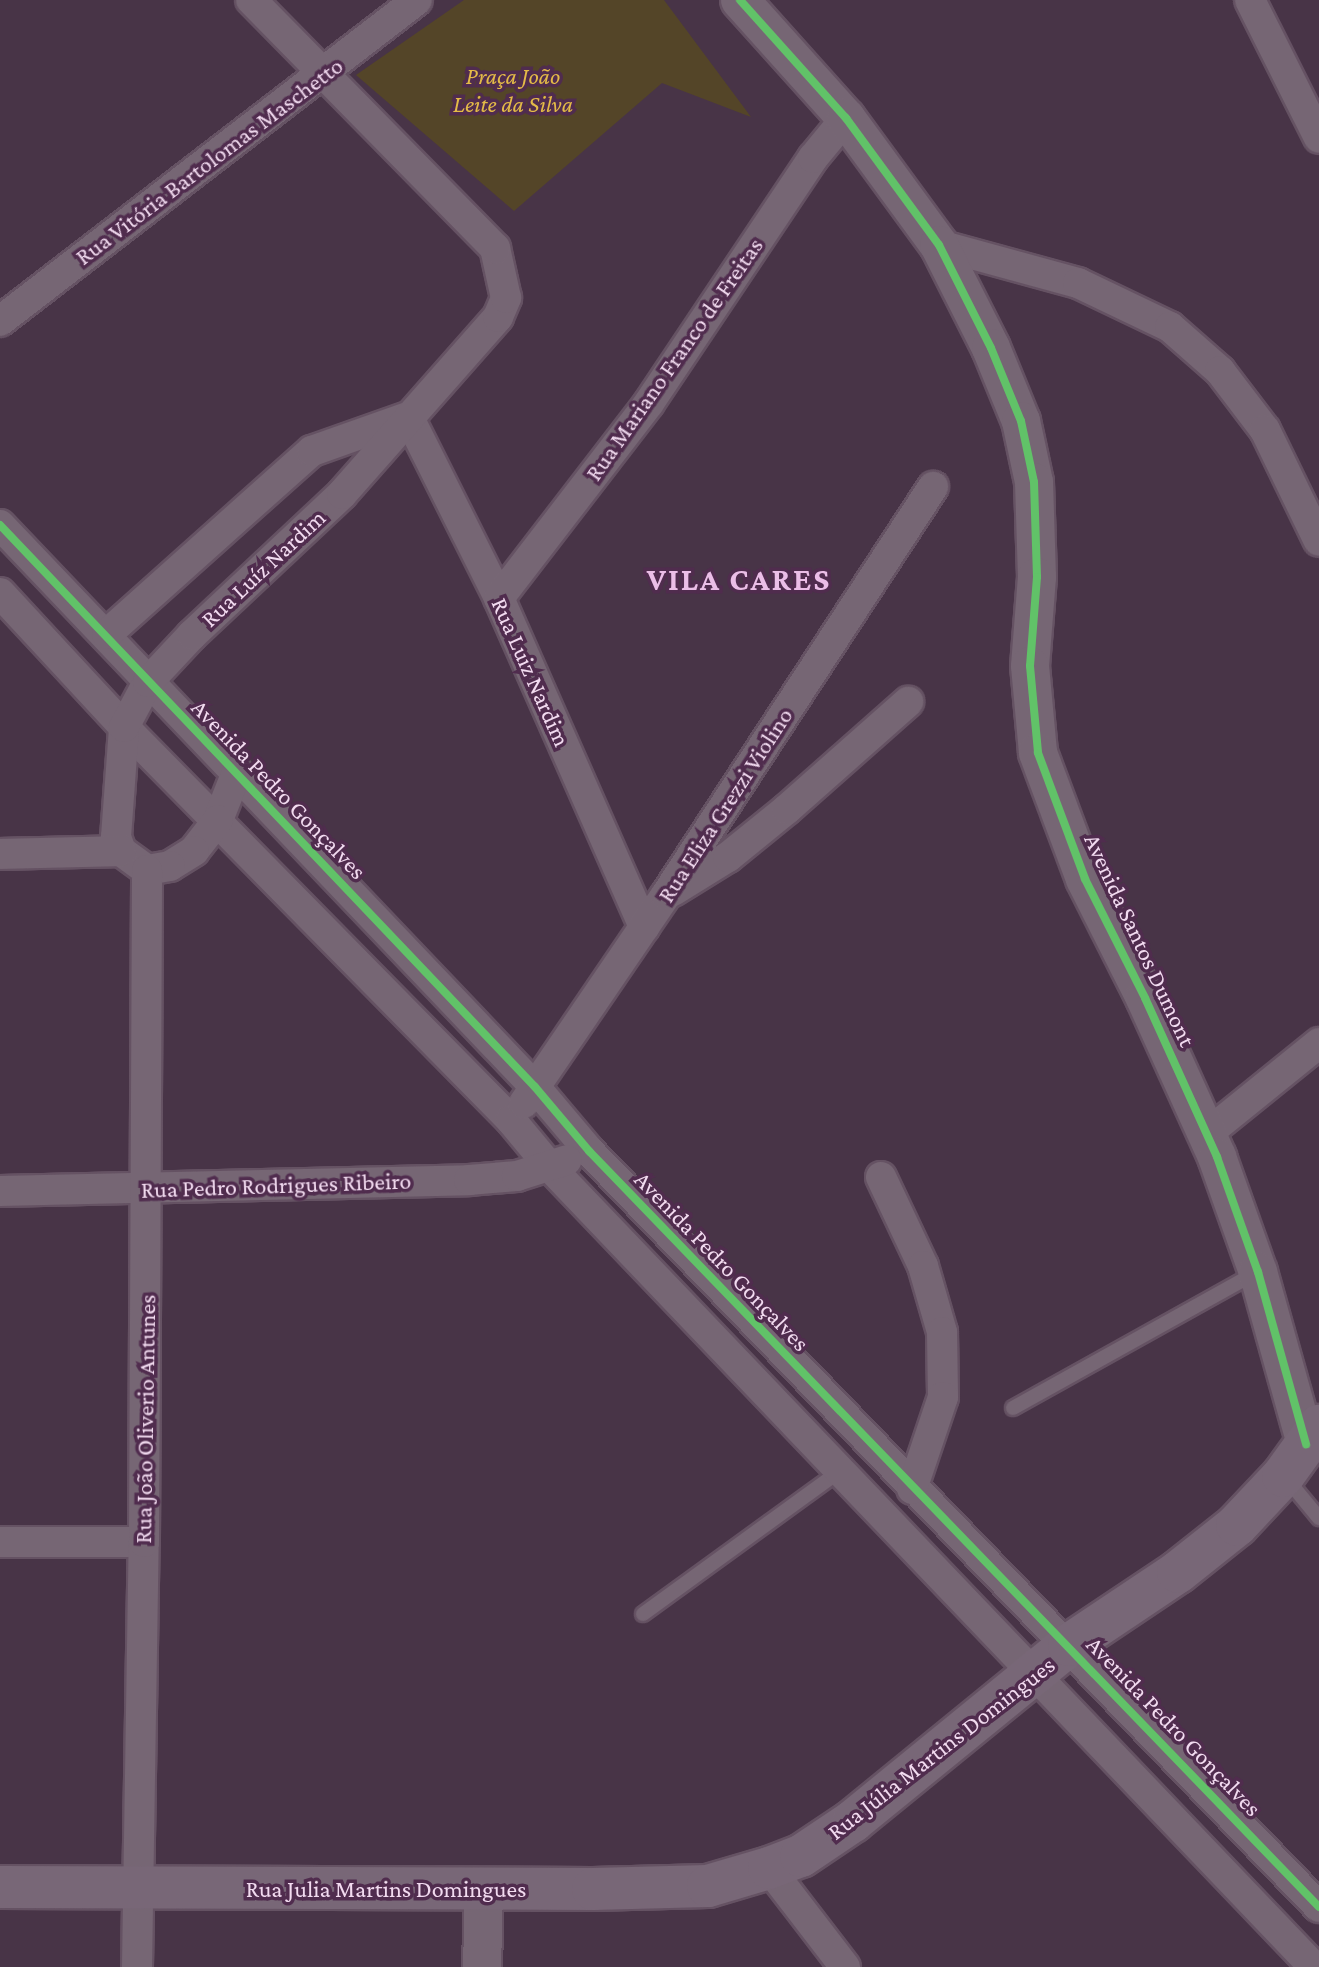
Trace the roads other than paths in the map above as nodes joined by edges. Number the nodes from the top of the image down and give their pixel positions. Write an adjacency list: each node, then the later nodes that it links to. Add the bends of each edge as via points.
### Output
1 (417, 0): 5 (street, Rua Vitória Bartolomas Maschetto)
2 (740, 0): 6 (street, Avenida Santos Dumont)
3 (1250, 0): 7 (street)
4 (253, 1): 5 (street)
5 (324, 74): 9 (street, Rua Vitória Bartolomas Maschetto); 10 (street, Rua Luíz Nardim, via 495,248 506,298 498,317)
6 (846, 118): 8 (street, Avenida Santos Dumont); 15 (street, Rua Mariano Franco de Freitas, via 813,158 649,403)
7 (1319, 138)
8 (939, 245): 13 (street, via 1078,283 1170,327 1220,371 1265,430); 30 (street, Avenida Santos Dumont, via 1021,421 1034,482 1037,577 1030,666 1038,753 1085,879)
9 (0, 321)
10 (409, 419): 15 (street, Rua Luiz Nardim); 16 (street, Rua Luíz Nardim, via 312,451); 17 (street, Rua Luíz Nardim, via 342,494)
11 (933, 487): 25 (street, Rua Eliza Grezzi Violino)
12 (0, 525): 16 (street, Avenida Pedro Gonçalves)
13 (1319, 541)
14 (0, 593): 19 (street)
15 (499, 598): 26 (street, Rua Luiz Nardim)
16 (107, 634): 17 (street, Avenida Pedro Gonçalves)
17 (148, 682): 19 (street, Rua Luíz Nardim); 20 (street, Avenida Pedro Gonçalves)
18 (908, 702): 25 (street, via 728,857)
19 (124, 727): 21 (street); 22 (street, via 116,837)
20 (237, 772): 21 (street); 28 (street, Avenida Pedro Gonçalves)
21 (218, 820): 24 (street, via 194,851 170,866); 29 (street)
22 (121, 851): 23 (street); 24 (street)
23 (0, 854)
24 (147, 870): 34 (street, Rua João Oliverio Antunes)
25 (666, 895): 26 (street, Rua Eliza Grezzi Violino)
26 (644, 927): 28 (street, Rua Eliza Grezzi Violino)
27 (1319, 1043): 30 (street)
28 (535, 1087): 29 (street, Rua Eliza Grezzi Violino); 31 (street, Avenida Pedro Gonçalves)
29 (511, 1120): 32 (street)
30 (1208, 1133): 36 (street, Avenida Santos Dumont)
31 (589, 1151): 32 (street, Rua Pedro Rodrigues Ribeiro); 40 (street, Avenida Pedro Gonçalves)
32 (550, 1167): 34 (street, Rua Pedro Rodrigues Ribeiro, via 469,1180); 39 (street)
33 (881, 1177): 40 (street, via 923,1266 942,1332 943,1397)
34 (148, 1189): 35 (street, Rua Pedro Rodrigues Ribeiro); 43 (street, Rua João Oliverio Antunes)
35 (0, 1191)
36 (1258, 1272): 37 (lane); 38 (street, Avenida Santos Dumont)
37 (1013, 1408)
38 (1303, 1449): 41 (lane); 45 (main road, Rua Júlia Martins Domingues, via 1237,1525)
39 (840, 1471): 44 (lane); 46 (street)
40 (912, 1489): 45 (street, Avenida Pedro Gonçalves)
41 (1319, 1518)
42 (0, 1542): 43 (street)
43 (144, 1542): 49 (street, Rua João Oliverio Antunes)
44 (643, 1614)
45 (1069, 1645): 46 (main road, Rua Júlia Martins Domingues); 51 (street, Avenida Pedro Gonçalves)
46 (1035, 1676): 47 (main road, Rua Júlia Martins Domingues, via 853,1821 801,1856); 55 (street)
47 (769, 1868): 50 (main road, Rua Julia Martins Domingues, via 708,1886); 54 (street)
48 (0, 1887): 49 (main road, Rua Julia Martins Domingues)
49 (138, 1887): 50 (main road, Rua Julia Martins Domingues); 52 (street, Rua João Oliverio Antunes)
50 (484, 1890): 53 (street)
51 (1319, 1907)
52 (137, 1967)
53 (482, 1967)
54 (845, 1967)
55 (1314, 1967)

